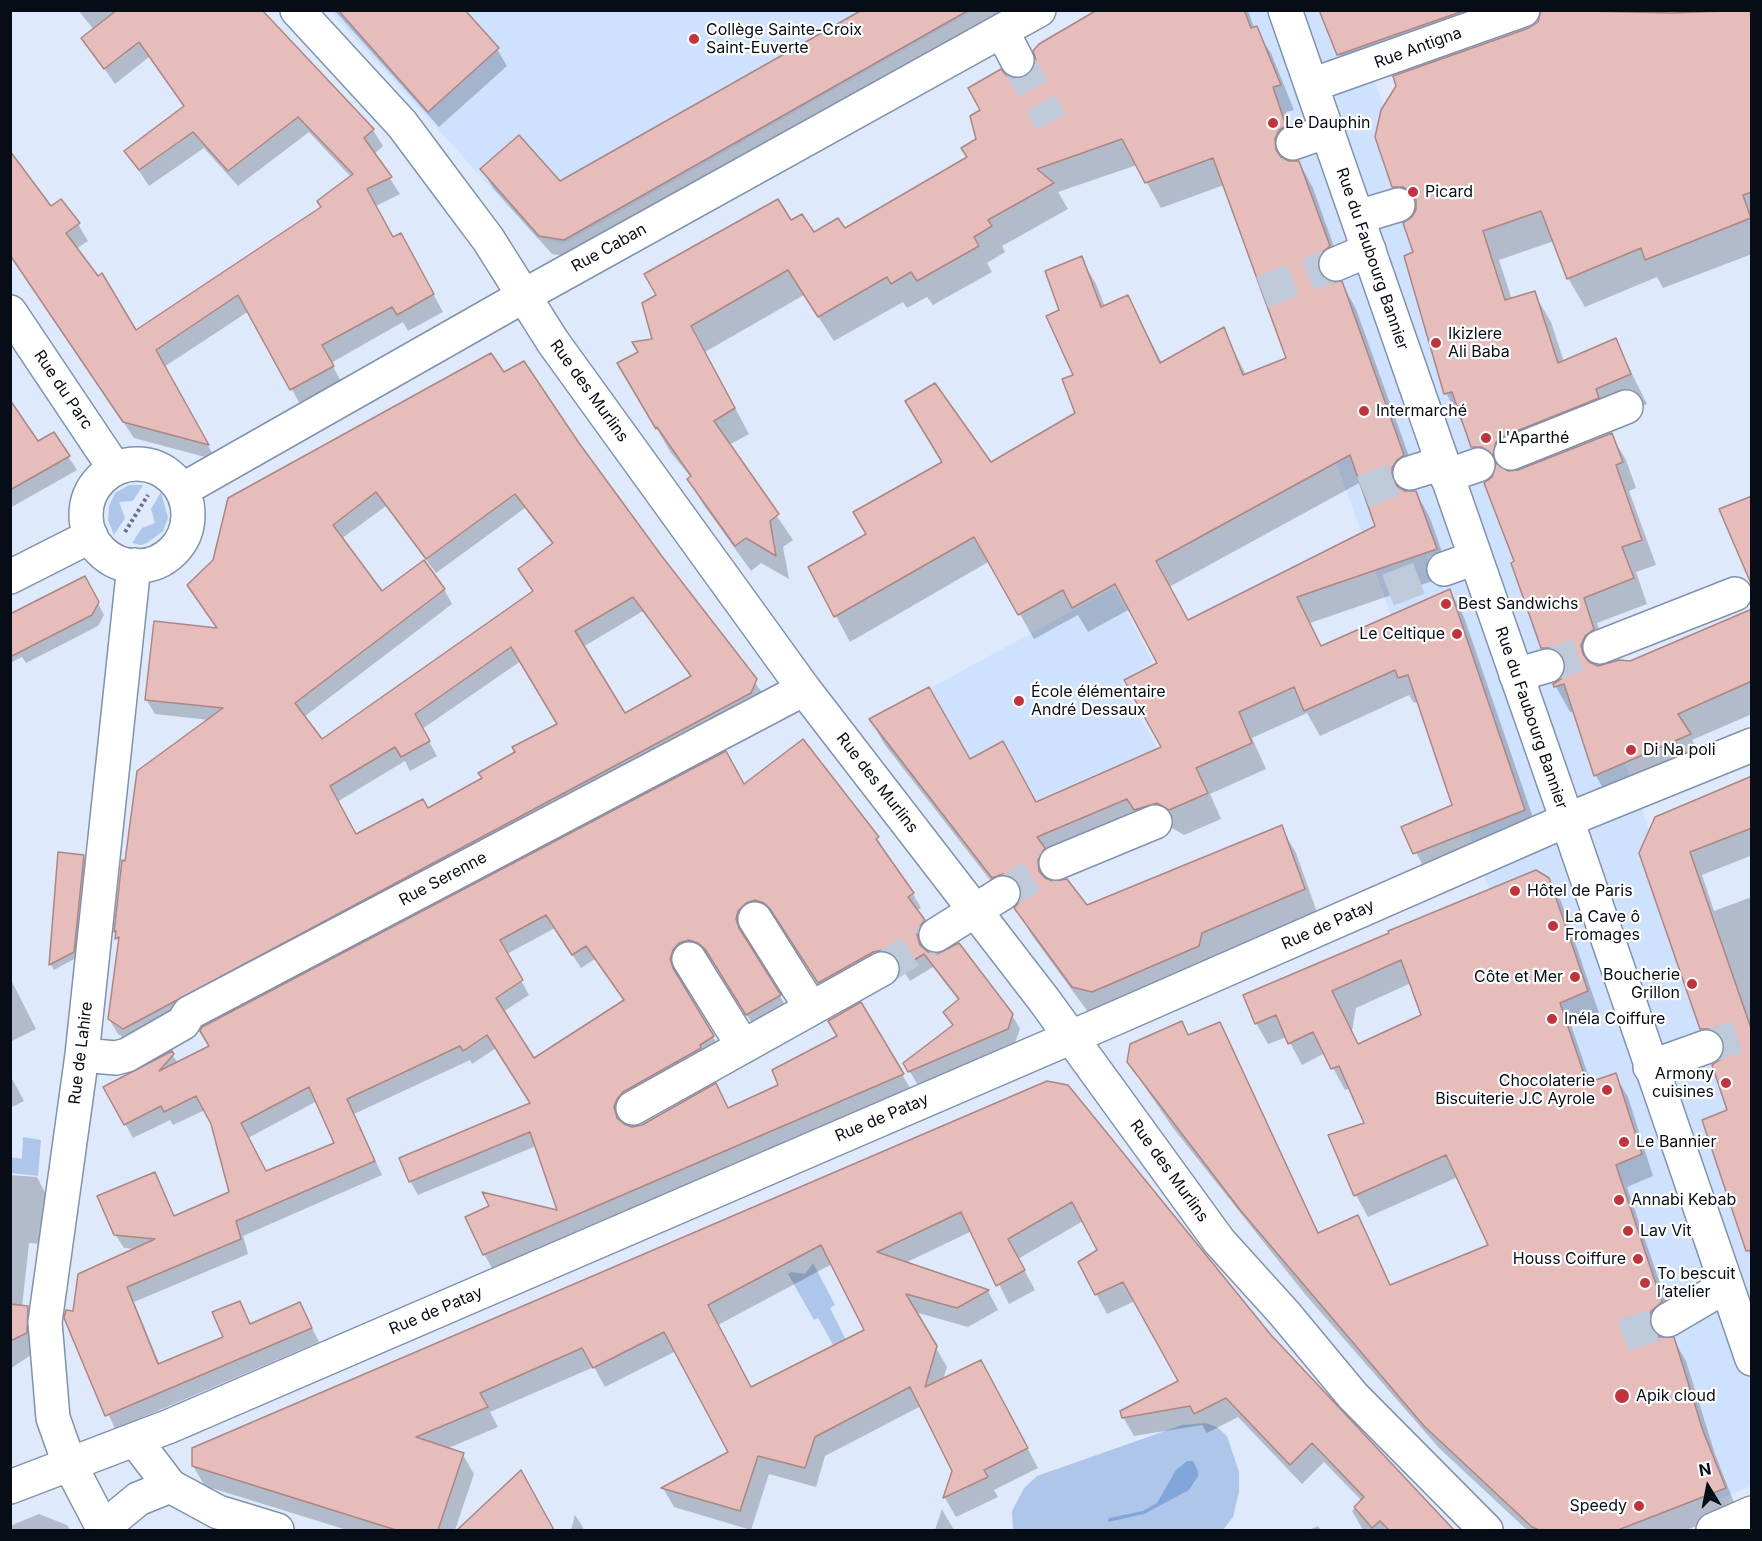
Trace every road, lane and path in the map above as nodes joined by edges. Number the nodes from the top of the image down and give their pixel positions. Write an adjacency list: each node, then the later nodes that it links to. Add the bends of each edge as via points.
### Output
1 (297, 10): 14 (street, Rue des Murlins, via 402,124 488,239)
2 (1039, 10): 5 (street, Rue Caban)
3 (1285, 10): 7 (street, Rue du Faubourg Bannier)
4 (1522, 10): 7 (street, Rue Antigna)
5 (1002, 31): 6 (street); 14 (street, Rue Caban)
6 (1017, 60)
7 (1312, 85): 8 (street, Rue du Faubourg Bannier)
8 (1328, 131): 9 (street); 11 (street, Rue du Faubourg Bannier)
9 (1293, 143)
10 (1398, 205): 11 (street)
11 (1358, 217): 12 (street, Rue du Faubourg Bannier)
12 (1369, 250): 13 (street); 20 (street, Rue du Faubourg Bannier)
13 (1336, 264)
14 (523, 296): 22 (street, Rue Caban); 29 (street, Rue des Murlins)
15 (10, 312): 19 (street, Rue du Parc)
16 (1626, 407): 17 (street)
17 (1511, 453)
18 (1478, 465): 20 (street)
19 (115, 469): 22 (street, via 146,464 162,470); 23 (street, via 92,490 87,513)
20 (1444, 470): 21 (street); 24 (street, Rue du Faubourg Bannier)
21 (1410, 473)
22 (167, 489): 23 (path); 23 (street, via 188,505 184,535 176,548 150,564)
23 (116, 546): 26 (street); 44 (street, Rue de Lahire)
24 (1475, 558): 25 (street); 31 (street, Rue du Faubourg Bannier, via 1532,670)
25 (1444, 569)
26 (10, 577)
27 (1735, 594): 28 (street)
28 (1600, 647)
29 (804, 689): 35 (street, Rue des Murlins); 44 (street, Rue Serenne, via 189,1013 183,1023 127,1055)
30 (1752, 745): 31 (street, Rue de Patay)
31 (1567, 820): 41 (street, Rue de Patay); 45 (street, Rue du Faubourg Bannier)
32 (1155, 822): 33 (street)
33 (1056, 863)
34 (1003, 893): 35 (street)
35 (975, 910): 37 (street); 41 (street, Rue des Murlins)
36 (755, 920): 40 (street)
37 (936, 935)
38 (689, 959): 42 (street)
39 (882, 969): 40 (street)
40 (811, 1008): 42 (street)
41 (1069, 1037): 50 (street, Rue de Patay); 57 (street, Rue des Murlins, via 1219,1241 1353,1396)
42 (743, 1046): 46 (street)
43 (1706, 1047): 45 (street)
44 (82, 1055): 51 (street, Rue de Lahire, via 45,1322 53,1418)
45 (1650, 1067): 47 (street, Rue du Faubourg Bannier)
46 (633, 1108)
47 (1726, 1286): 48 (street); 49 (street, Rue du Faubourg Bannier)
48 (1668, 1320)
49 (1752, 1359)
50 (135, 1440): 51 (street, Rue de Patay); 52 (street)
51 (69, 1463): 53 (street, Rue de Patay); 55 (street, Rue de Lahire)
52 (170, 1486): 55 (street, via 138,1499); 56 (street, via 219,1512)
53 (10, 1487)
54 (1752, 1514): 58 (street)
55 (103, 1529)
56 (277, 1530)
57 (1486, 1530)
58 (1713, 1530)

